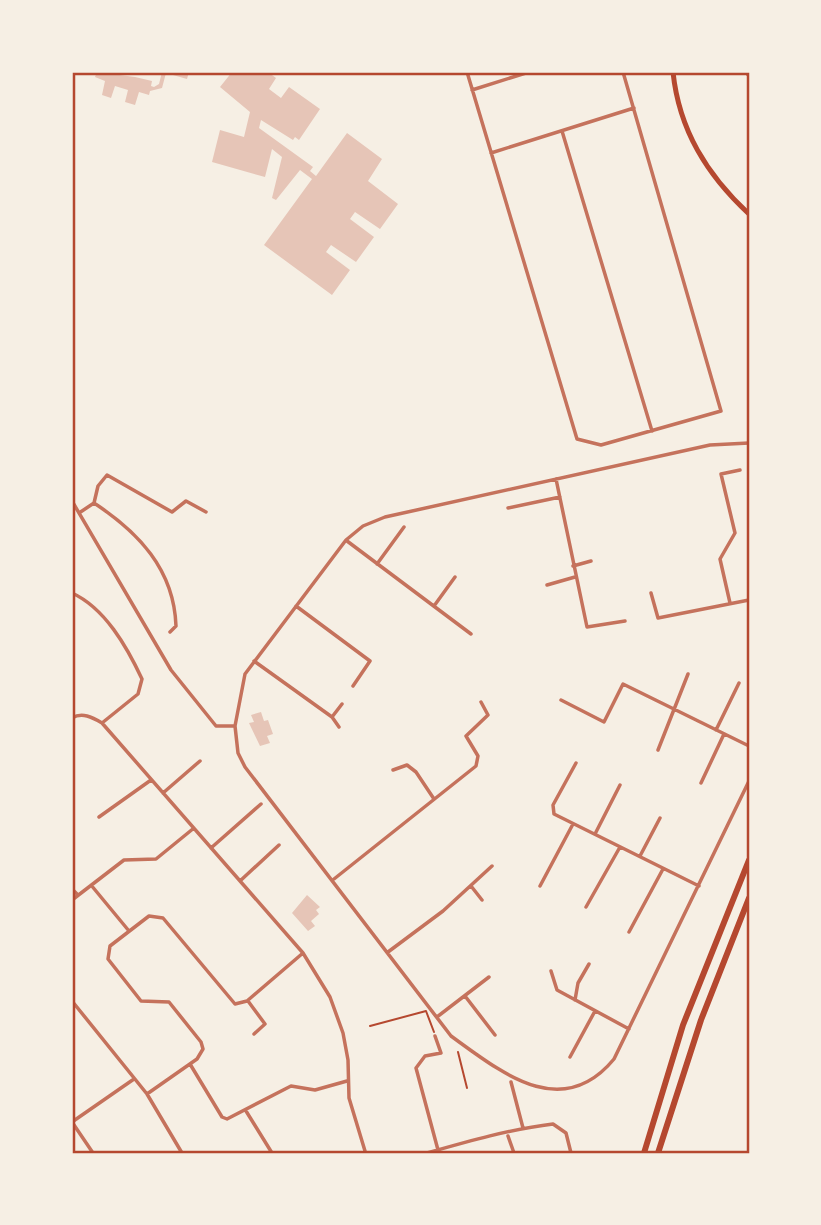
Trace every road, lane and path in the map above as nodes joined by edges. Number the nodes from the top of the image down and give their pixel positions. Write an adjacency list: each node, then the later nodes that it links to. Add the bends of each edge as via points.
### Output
1 (467, 72): 5 (street)
2 (529, 72): 5 (street)
3 (624, 72): 6 (street)
4 (673, 72): 9 (main road, via 685,127 703,161 724,191)
5 (472, 90): 8 (street)
6 (634, 108): 7 (street); 10 (street, via 721,411)
7 (562, 131): 8 (street); 10 (street)
8 (491, 153): 10 (street, via 576,439 601,445)
9 (749, 214)
10 (653, 431)
11 (749, 443): 13 (street, via 710,445)
12 (740, 470): 31 (street, via 721,474 735,533 720,559)
13 (556, 479): 14 (street); 21 (street, via 385,517)
14 (559, 497): 17 (street); 24 (street)
15 (72, 501): 19 (street)
16 (94, 503): 18 (street, via 98,486 107,475 172,512 186,501); 19 (street); 35 (street, via 125,524 152,552 175,611 176,626)
17 (508, 508)
18 (206, 512)
19 (79, 513): 48 (street, via 171,670 216,726)
20 (404, 527): 23 (street)
21 (346, 540): 23 (street); 32 (street)
22 (591, 561): 24 (street)
23 (377, 564): 33 (street)
24 (573, 566): 26 (street)
25 (455, 577): 33 (street)
26 (575, 577): 27 (street); 34 (street, via 587,627)
27 (547, 585)
28 (72, 593): 47 (street, via 84,599 123,643 142,679 138,694)
29 (650, 593): 31 (street, via 658,618)
30 (749, 600): 31 (street)
31 (730, 603)
32 (296, 606): 37 (street); 40 (street, via 370,661)
33 (434, 606): 36 (street)
34 (625, 621)
35 (170, 632)
36 (471, 634)
37 (254, 662): 45 (street); 48 (street, via 245,674)
38 (688, 674): 44 (street)
39 (738, 683): 50 (street)
40 (353, 686)
41 (561, 700): 44 (street, via 604,722 623,684)
42 (481, 702): 62 (street, via 488,715 466,736 478,756 477,766)
43 (342, 704): 45 (street)
44 (675, 710): 50 (street); 53 (street)
45 (332, 717): 49 (street)
46 (72, 718): 47 (street, via 91,717)
47 (102, 723): 57 (street)
48 (234, 726): 76 (street, via 244,767)
49 (340, 727)
50 (716, 730): 51 (street)
51 (724, 734): 52 (street); 59 (street)
52 (749, 746)
53 (658, 750)
54 (200, 761): 61 (street)
55 (576, 763): 66 (street, via 553,805 554,814)
56 (393, 769): 62 (street, via 407,765)
57 (151, 779): 61 (street); 64 (street)
58 (749, 781): 81 (street)
59 (701, 783)
60 (620, 785): 68 (street)
61 (163, 793): 67 (street)
62 (434, 799): 76 (street)
63 (261, 804): 71 (street)
64 (99, 817)
65 (660, 818): 72 (street)
66 (573, 824): 68 (street); 80 (street)
67 (194, 828): 71 (street); 78 (street, via 156,859 124,860)
68 (595, 834): 70 (street)
69 (279, 845): 77 (street)
70 (620, 847): 72 (street); 87 (street)
71 (211, 848): 77 (street)
72 (639, 856): 75 (street)
73 (749, 860): 127 (highway, via 683,1025)
74 (492, 866): 79 (street)
75 (663, 868): 81 (street); 89 (street)
76 (333, 879): 90 (street)
77 (240, 881): 91 (street)
78 (90, 885): 83 (street); 88 (street)
79 (471, 886): 86 (street); 90 (street)
80 (540, 886)
81 (699, 886): 102 (street)
82 (72, 889): 83 (street)
83 (78, 895): 85 (street)
84 (749, 898): 128 (highway, via 701,1020)
85 (72, 900)
86 (482, 900)
87 (586, 907)
88 (129, 931): 98 (street, via 149,916 163,918 234,1004); 108 (street, via 110,946 108,959 141,1001 169,1002 201,1042 202,1055)
89 (629, 932)
90 (388, 952): 100 (street)
91 (303, 953): 98 (street); 110 (street, via 330,997 343,1033)
92 (589, 964): 96 (street)
93 (551, 971): 96 (street, via 557,990)
94 (489, 977): 95 (street)
95 (465, 996): 100 (street); 104 (street)
96 (575, 1000): 99 (street)
97 (72, 1001): 109 (street)
98 (247, 1001): 103 (street, via 265,1024)
99 (595, 1011): 102 (street); 107 (street)
100 (437, 1017): 102 (street, via 451,1035 490,1064 533,1087 561,1090 584,1085 601,1074)
101 (370, 1026): 105 (path, via 426,1011)
102 (629, 1029)
103 (254, 1034)
104 (495, 1035)
105 (435, 1037): 118 (street, via 441,1053 425,1056 416,1068)
106 (458, 1052): 112 (path)
107 (570, 1057)
108 (190, 1064): 113 (street); 114 (street, via 222,1117 232,1119)
109 (135, 1079): 113 (street); 115 (street)
110 (346, 1081): 114 (street, via 315,1090 291,1086); 119 (street)
111 (511, 1082): 116 (street)
112 (467, 1088)
113 (146, 1094): 121 (street)
114 (246, 1111): 122 (street)
115 (72, 1122): 120 (street)
116 (524, 1128): 117 (street); 126 (street, via 554,1124 566,1133)
117 (508, 1135): 118 (street); 125 (street)
118 (438, 1150): 124 (street)
119 (367, 1152): 123 (street)
120 (93, 1153)
121 (182, 1153)
122 (272, 1153)
123 (352, 1153)
124 (428, 1153)
125 (514, 1153)
126 (571, 1153)
127 (644, 1153)
128 (659, 1153)

